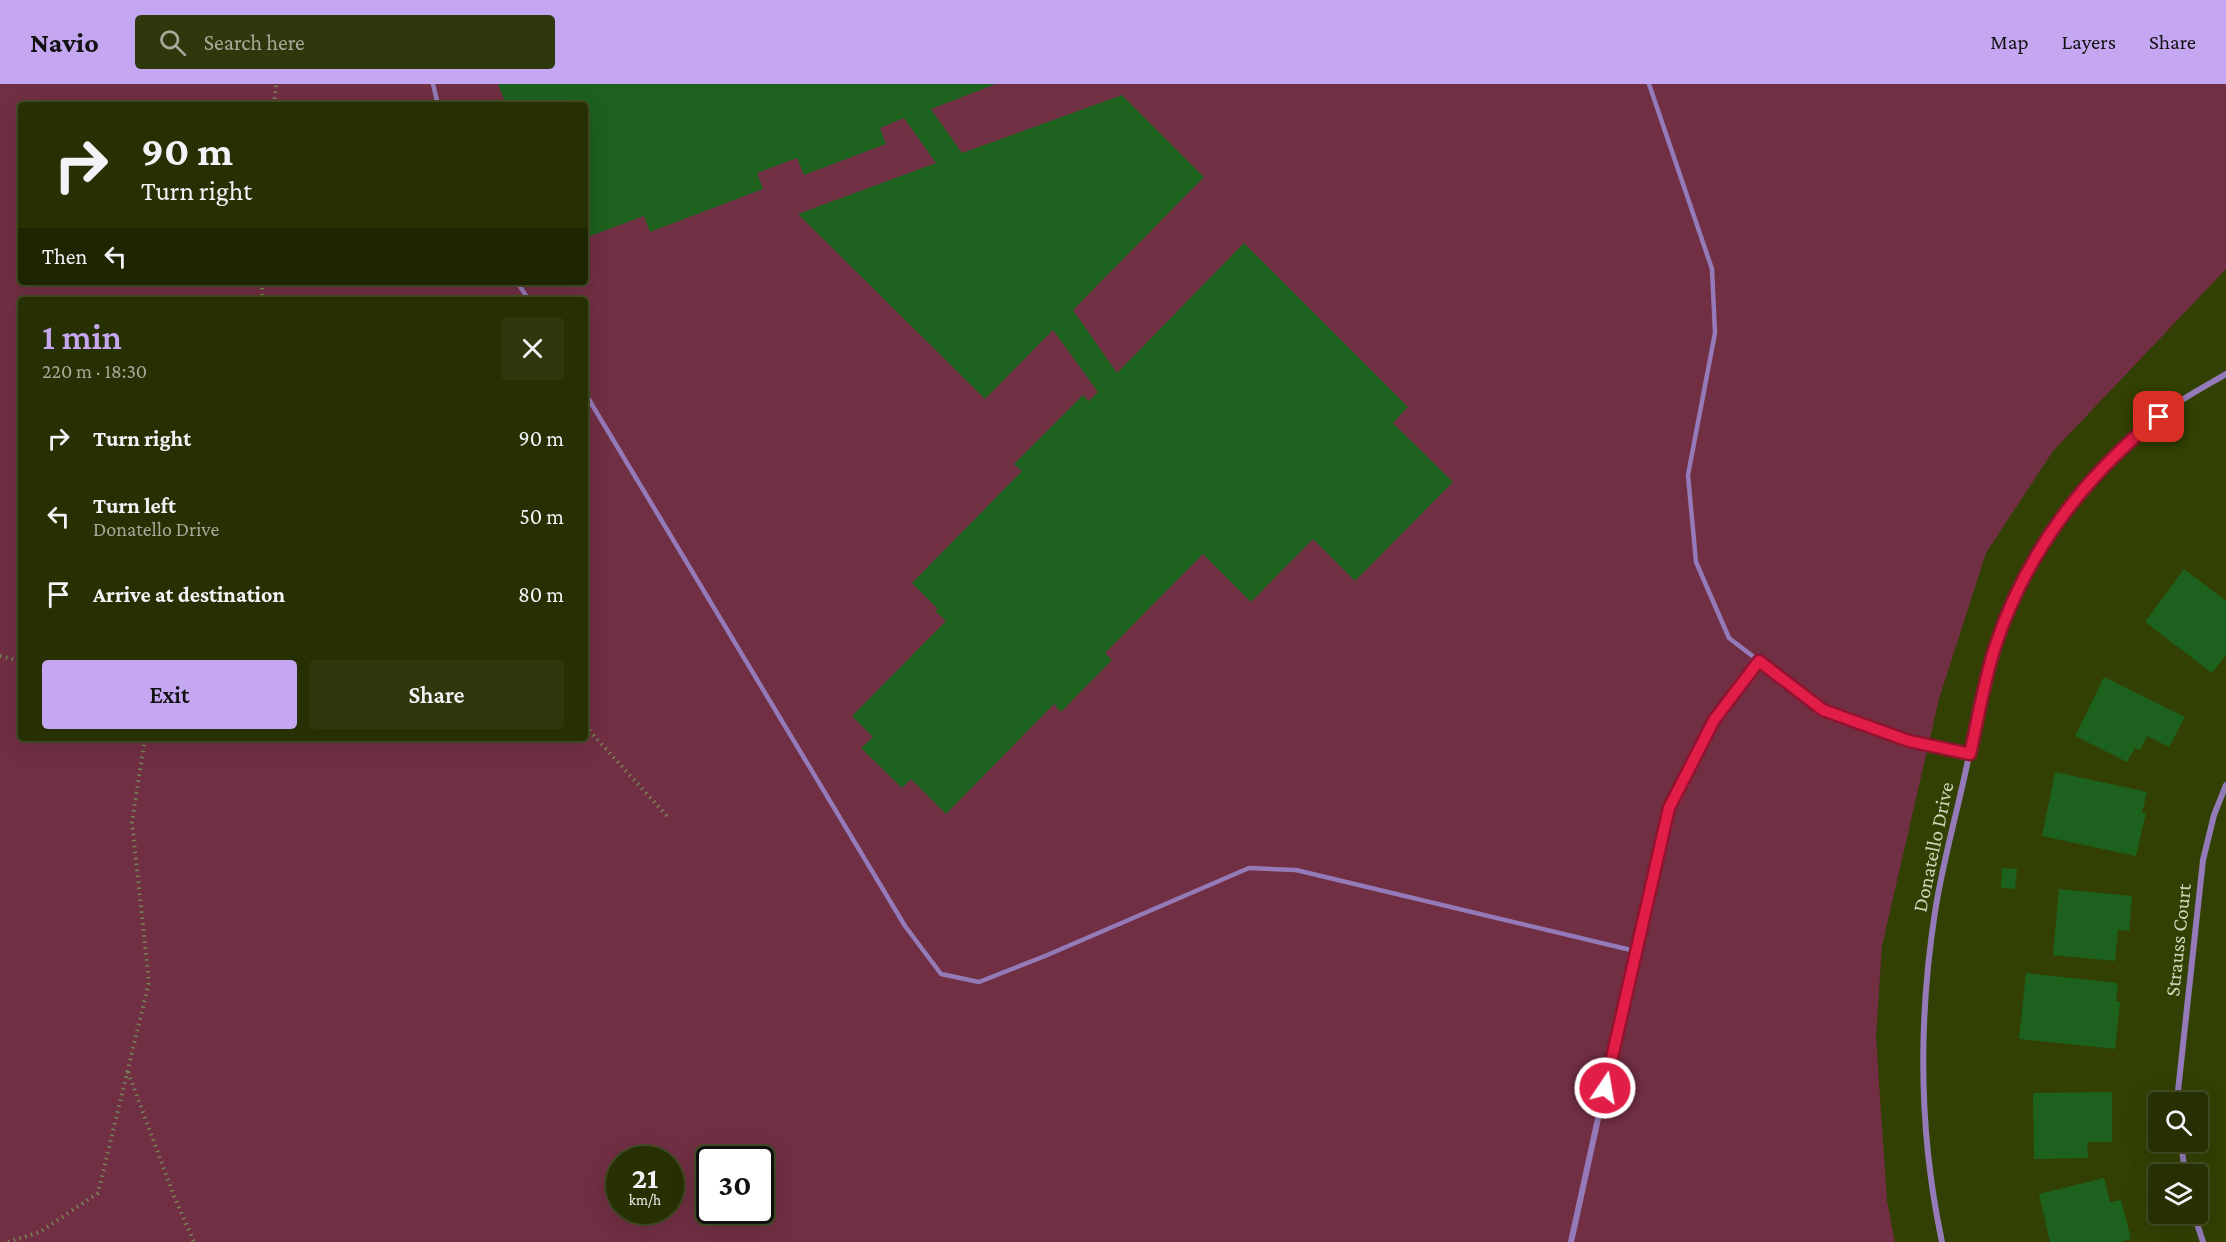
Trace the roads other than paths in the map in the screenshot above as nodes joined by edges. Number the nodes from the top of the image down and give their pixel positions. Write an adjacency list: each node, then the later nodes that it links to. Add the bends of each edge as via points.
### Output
1 (433, 84): 3 (lane)
2 (1649, 84): 6 (lane, via 1712,269 1715,333 1688,476 1696,562 1729,638)
3 (437, 102)
4 (2226, 374): 7 (street, Donatello Drive, via 2175,404 2127,443 2082,489 2047,537 2015,595 1995,648)
5 (588, 398): 9 (lane, via 905,926 941,974 979,982 1249,868 1296,870)
6 (1759, 661): 7 (lane, via 1823,710 1909,741); 9 (lane, via 1714,720 1669,808)
7 (1970, 754): 14 (street, Donatello Drive, via 1935,911 1924,1011 1924,1113)
8 (2226, 785): 11 (street, Strauss Court, via 2203,860)
9 (1635, 951): 10 (lane)
10 (1624, 1000): 13 (street)
11 (2180, 1092)
12 (2197, 1224): 15 (street)
13 (1571, 1242)
14 (1942, 1242)
15 (2203, 1242)

